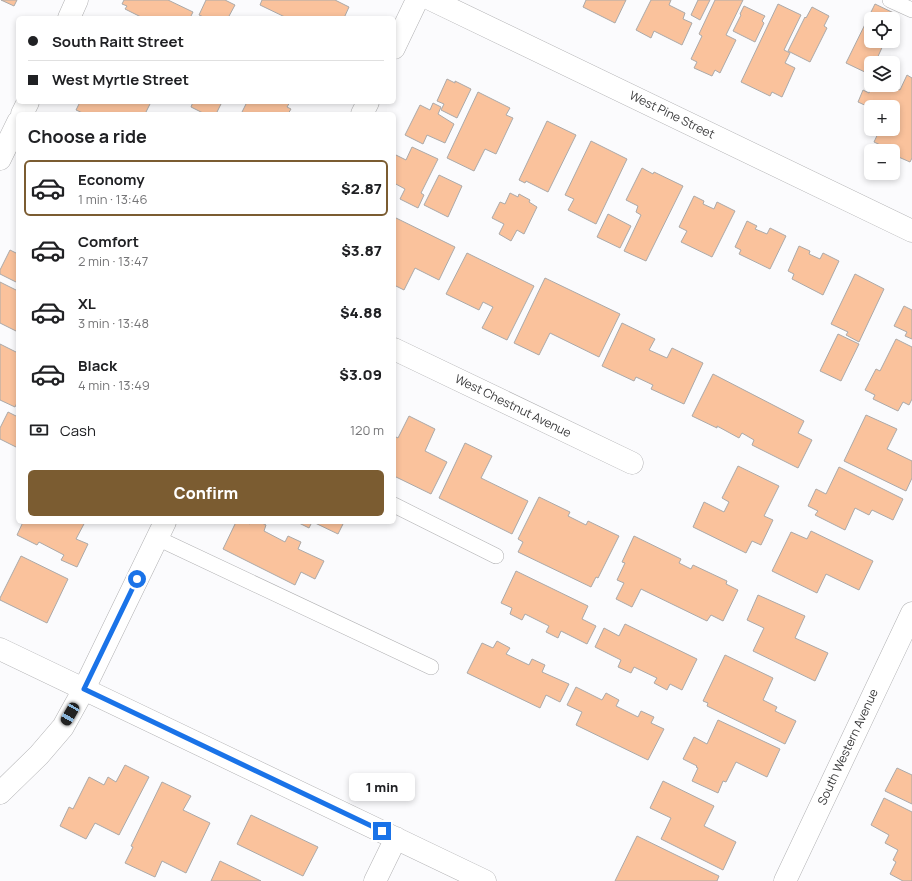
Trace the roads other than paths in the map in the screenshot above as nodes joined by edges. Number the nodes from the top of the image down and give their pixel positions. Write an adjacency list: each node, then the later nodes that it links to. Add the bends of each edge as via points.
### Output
1 (77, 0): 6 (street)
2 (417, 0): 7 (street)
3 (432, 0): 10 (street, West Pine Street)
4 (890, 0): 5 (lane)
5 (912, 10)
6 (70, 16)
7 (396, 44)
8 (16, 126): 9 (street)
9 (0, 160)
10 (912, 231)
11 (396, 349): 12 (street, West Chestnut Avenue)
12 (632, 463)
13 (396, 506): 15 (lane)
14 (161, 530): 18 (lane); 19 (street)
15 (496, 556)
16 (912, 613): 24 (street, South Western Avenue)
17 (0, 649): 19 (street)
18 (431, 667)
19 (84, 689): 20 (street, via 62,726 39,755); 21 (street)
20 (0, 792)
21 (396, 838): 22 (street); 23 (street)
22 (375, 881)
23 (486, 881)
24 (785, 881)

